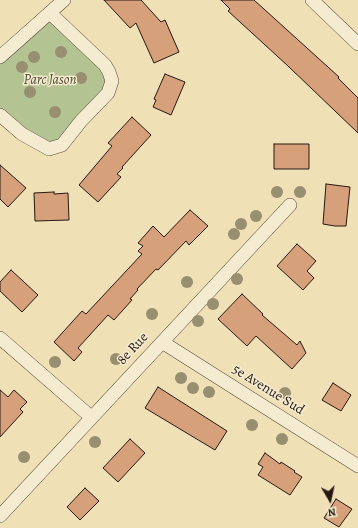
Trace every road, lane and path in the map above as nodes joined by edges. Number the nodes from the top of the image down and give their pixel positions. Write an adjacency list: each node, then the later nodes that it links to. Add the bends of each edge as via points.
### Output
1 (64, 0): 3 (street)
2 (312, 0): 4 (street)
3 (50, 12): 5 (street); 6 (street, via 105,65 112,81 108,93 62,145 49,149 22,134)
4 (358, 44)
5 (0, 57)
6 (0, 115)
7 (290, 205): 9 (street, 8e Rue)
8 (0, 338): 10 (street)
9 (162, 342): 10 (street, 8e Rue); 11 (street, 5e Avenue Sud)
10 (91, 417): 12 (street, 8e Rue)
11 (355, 460)
12 (0, 516)

